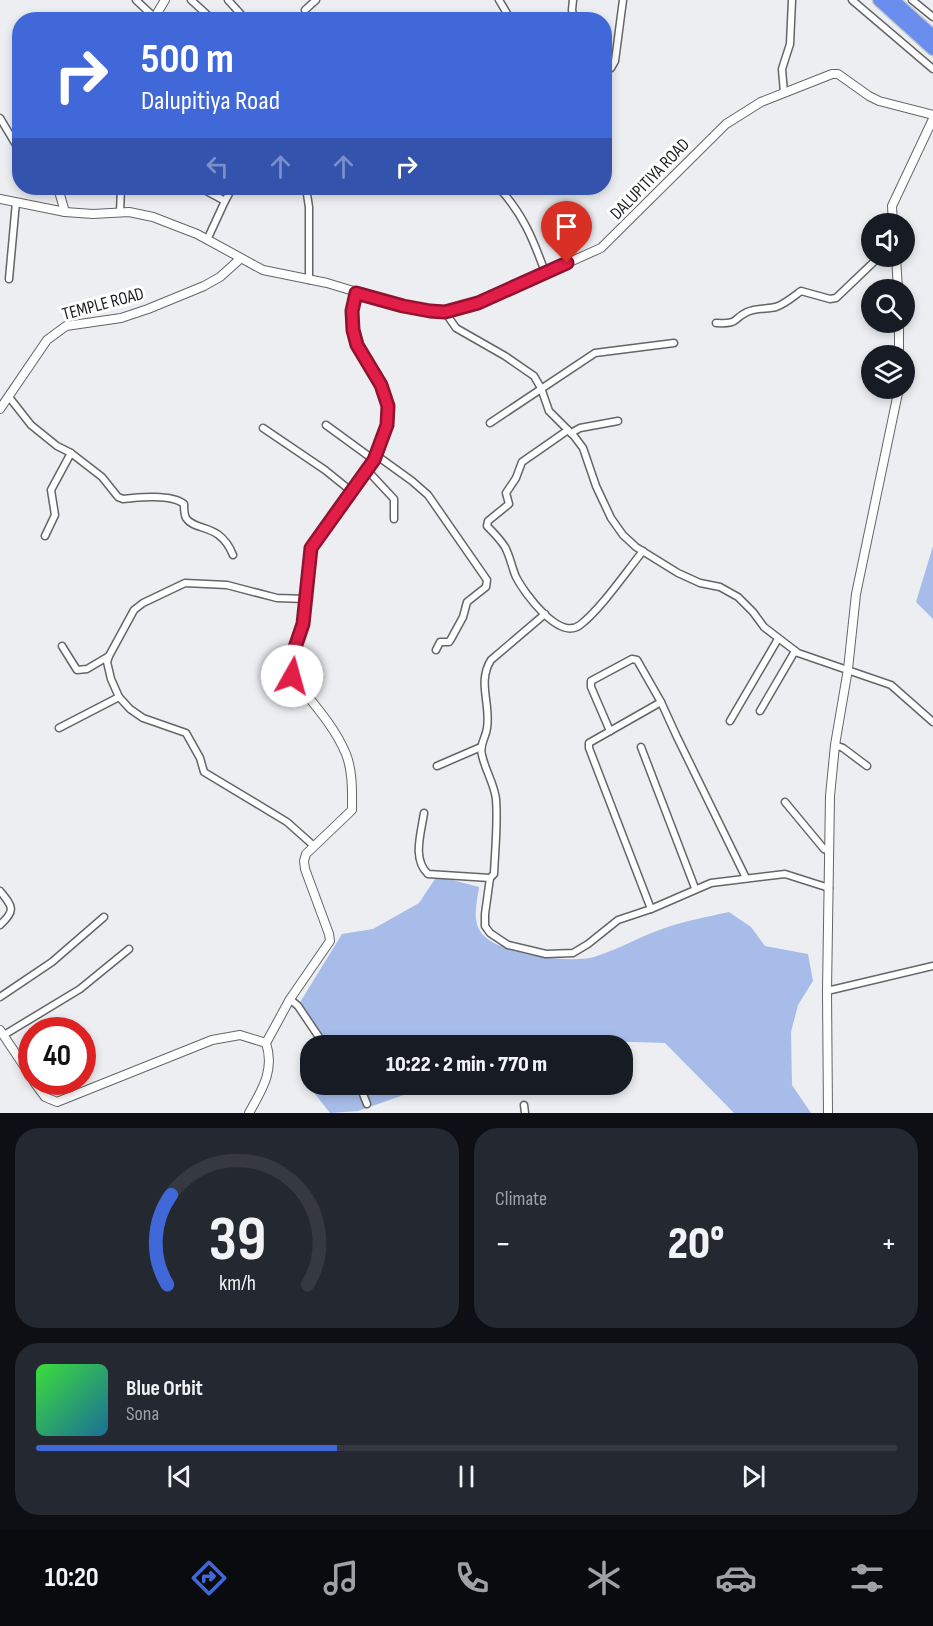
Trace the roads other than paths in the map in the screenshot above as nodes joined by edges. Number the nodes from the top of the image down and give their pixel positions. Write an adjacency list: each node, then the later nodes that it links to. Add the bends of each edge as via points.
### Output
1 (136, 0): 12 (street)
2 (192, 0): 13 (street)
3 (228, 0): 14 (street)
4 (316, 0): 11 (street)
5 (623, 0): 18 (street)
6 (792, 0): 20 (street, via 790,44 782,69)
7 (852, 0): 19 (street)
8 (879, 0): 17 (highway)
9 (893, 0): 16 (highway)
10 (912, 0): 15 (street)
11 (305, 10)
12 (148, 12)
13 (205, 12)
14 (239, 12)
15 (933, 17)
16 (933, 36)
17 (933, 49)
18 (612, 66)
19 (933, 69)
20 (784, 93): 21 (street, DALUPITIYA ROAD, via 838,74 879,101); 39 (street, DALUPITIYA ROAD, via 726,124 601,248)
21 (933, 117): 35 (street, via 892,206)
22 (0, 118): 23 (street)
23 (12, 138)
24 (60, 195): 33 (street)
25 (121, 195): 34 (street)
26 (214, 195): 31 (street)
27 (228, 195): 31 (street)
28 (307, 195): 41 (street)
29 (505, 195): 39 (street, via 534,242)
30 (0, 199): 32 (street, DALUPITIYA ROAD)
31 (225, 201): 36 (street)
32 (16, 202): 33 (street, DALUPITIYA ROAD); 40 (street)
33 (65, 212): 34 (street, DALUPITIYA ROAD)
34 (120, 212): 36 (street, DALUPITIYA ROAD, via 172,223)
35 (892, 213)
36 (207, 240): 37 (street, DALUPITIYA ROAD)
37 (240, 259): 41 (street, DALUPITIYA ROAD, via 276,274); 47 (street, TEMPLE ROAD, via 204,286 148,309 121,318 66,326 47,340)
38 (868, 267): 44 (street, via 836,298 801,291 776,306 747,312 736,321)
39 (545, 272): 43 (street, DALUPITIYA ROAD, via 478,303)
40 (9, 279)
41 (309, 280): 42 (street, DALUPITIYA ROAD)
42 (356, 293): 43 (street, DALUPITIYA ROAD); 56 (street, via 352,311 357,345 381,385 388,406 387,425)
43 (445, 312): 46 (street, via 456,328 534,376)
44 (716, 322)
45 (674, 343): 46 (street, via 595,353)
46 (541, 388): 51 (street); 54 (street, via 549,411)
47 (9, 397): 49 (street, TEMPLE ROAD); 55 (street, via 31,425)
48 (897, 399): 70 (street, via 856,594)
49 (0, 409)
50 (618, 421): 54 (street)
51 (490, 423)
52 (326, 425): 56 (street)
53 (263, 428): 58 (street)
54 (570, 431): 61 (street, via 583,448 611,518 623,535); 64 (street, via 522,462 506,493 509,504 487,525 505,548 520,582)
55 (71, 453): 60 (street, via 51,489 55,515); 62 (street, via 102,477 118,497 181,501 188,521 222,536)
56 (375, 458): 57 (street); 67 (street, via 428,495 487,580 486,587 467,602 449,642 441,642)
57 (367, 470): 58 (street); 59 (street, via 394,498)
58 (351, 491): 63 (street, via 311,548)
59 (394, 519)
60 (45, 536)
61 (643, 551): 64 (street, via 579,626 566,629); 65 (street, via 700,583 720,587 738,597)
62 (232, 555)
63 (306, 599): 69 (street, via 277,598 227,585 185,583 134,610); 85 (street, via 303,624 288,668 330,725 347,755 352,779 352,810)
64 (545, 614): 79 (street, via 486,668 483,682 487,729)
65 (778, 639): 68 (street); 74 (street)
66 (62, 646): 69 (street, via 77,670 87,669)
67 (436, 650)
68 (795, 651): 70 (street); 73 (street)
69 (109, 656): 71 (street, via 111,679)
70 (848, 669): 75 (street, via 891,685); 78 (street)
71 (119, 697): 76 (street); 85 (street, via 142,718 186,733 204,772 287,822)
72 (661, 702): 77 (street); 77 (street, via 637,660 591,681); 88 (street)
73 (760, 711)
74 (730, 721)
75 (933, 722)
76 (59, 728)
77 (610, 731): 92 (street, via 589,743 589,748)
78 (835, 746): 82 (street); 86 (street)
79 (481, 747): 81 (street); 87 (street, via 496,802 494,874)
80 (640, 747): 89 (street)
81 (437, 766)
82 (867, 766)
83 (785, 802): 86 (street)
84 (424, 813): 87 (street, via 418,858 428,874)
85 (314, 846): 99 (street, via 306,854 305,869 330,941)
86 (829, 851): 90 (street)
87 (490, 878): 92 (street, via 485,926 490,933 508,945 546,954 573,953 618,920)
88 (746, 878): 89 (street); 90 (street, via 785,874)
89 (695, 888): 92 (street)
90 (829, 888): 97 (street)
91 (0, 891): 94 (street, via 12,909)
92 (651, 909)
93 (104, 917): 98 (street, via 52,962)
94 (0, 925)
95 (129, 949): 100 (street, via 80,988)
96 (933, 966): 97 (street)
97 (827, 991): 112 (street)
98 (0, 997)
99 (290, 999): 101 (street); 102 (street)
100 (2, 1033): 103 (street)
101 (318, 1035)
102 (266, 1043): 104 (street, via 240,1035 212,1040); 110 (street, via 270,1054 268,1074)
103 (18, 1057)
104 (96, 1086)
105 (43, 1095): 106 (street, via 57,1102)
106 (74, 1095)
107 (363, 1095): 108 (street)
108 (367, 1104)
109 (524, 1104): 111 (street)
110 (249, 1113)
111 (525, 1113)
112 (828, 1113)

